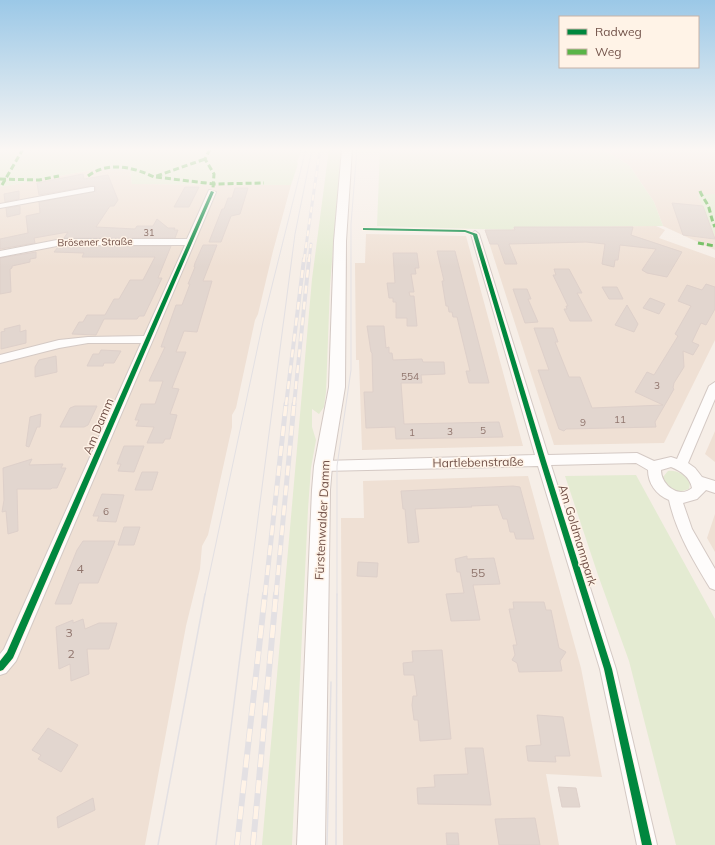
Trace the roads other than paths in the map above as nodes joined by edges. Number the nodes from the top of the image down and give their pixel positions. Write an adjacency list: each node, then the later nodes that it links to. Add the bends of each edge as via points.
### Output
1 (344, 188): 13 (main road, Fürstenwalder Damm, via 340,241 337,387)
2 (91, 189): 4 (street)
3 (212, 192): 6 (street, Am Damm)
4 (0, 206)
5 (476, 234): 11 (street, Am Goldmannpark)
6 (190, 242): 7 (street, Brösener Straße, via 62,242); 8 (street, Am Damm)
7 (0, 254)
8 (148, 339): 9 (street, via 73,342); 19 (street, Am Damm, via 10,655)
9 (0, 359)
10 (715, 386): 12 (street)
11 (543, 461): 13 (street, Hartlebenstraße); 14 (street, Hartlebenstraße, via 637,458); 21 (street, Am Goldmannpark, via 608,668)
12 (681, 465): 14 (street, via 671,462 661,463); 15 (street)
13 (323, 466): 20 (main road, Fürstenwalder Damm)
14 (655, 467): 17 (street, via 653,475 656,484 664,492)
15 (699, 482): 16 (street); 17 (street, via 699,490 694,496)
16 (715, 486)
17 (675, 497): 18 (street, via 684,525)
18 (715, 583)
19 (0, 667)
20 (311, 845)
21 (647, 845)

